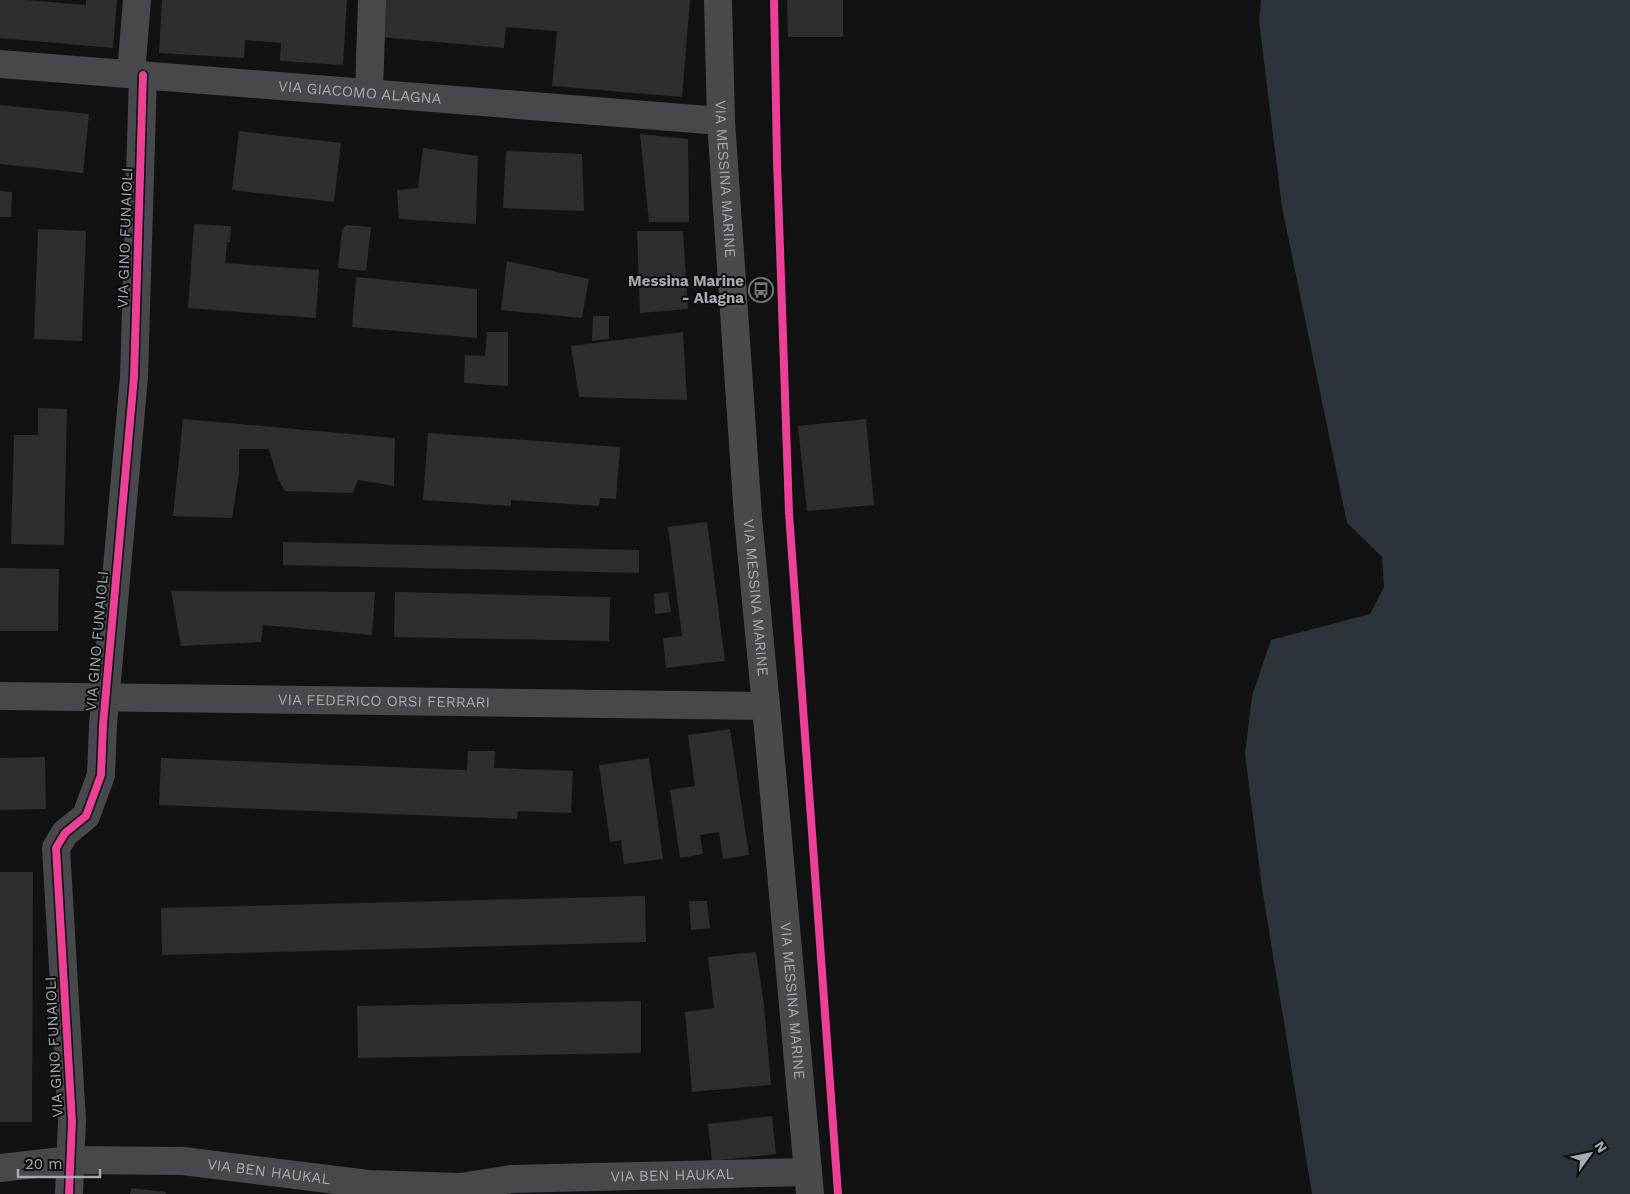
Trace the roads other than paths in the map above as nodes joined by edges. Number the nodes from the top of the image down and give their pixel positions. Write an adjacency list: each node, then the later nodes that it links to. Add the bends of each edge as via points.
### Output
1 (137, 0): 5 (street, VIA GINO FUNAIOLI)
2 (372, 0): 6 (street)
3 (718, 0): 7 (main road, VIA MESSINA MARINE)
4 (0, 64): 5 (street, VIA GIACOMO ALAGNA)
5 (137, 74): 6 (street, VIA GIACOMO ALAGNA); 9 (street, VIA GINO FUNAIOLI, via 134,377)
6 (369, 93): 7 (street, VIA GIACOMO ALAGNA)
7 (721, 121): 10 (main road, VIA MESSINA MARINE, via 748,517)
8 (0, 696): 9 (street, VIA FEDERICO ORSI FERRARI)
9 (106, 696): 10 (street, VIA FEDERICO ORSI FERRARI); 11 (street, VIA GINO FUNAIOLI, via 101,776 86,816 65,833 56,848 72,1121)
10 (766, 706): 13 (main road, VIA MESSINA MARINE)
11 (71, 1160): 12 (street, VIA BEN HAUKAL); 14 (street, VIA BEN HAUKAL, via 183,1161 368,1184); 15 (street, VIA GINO FUNAIOLI)
12 (0, 1168)
13 (809, 1183): 14 (street, VIA BEN HAUKAL, via 511,1179)
14 (460, 1191)
15 (69, 1194)

